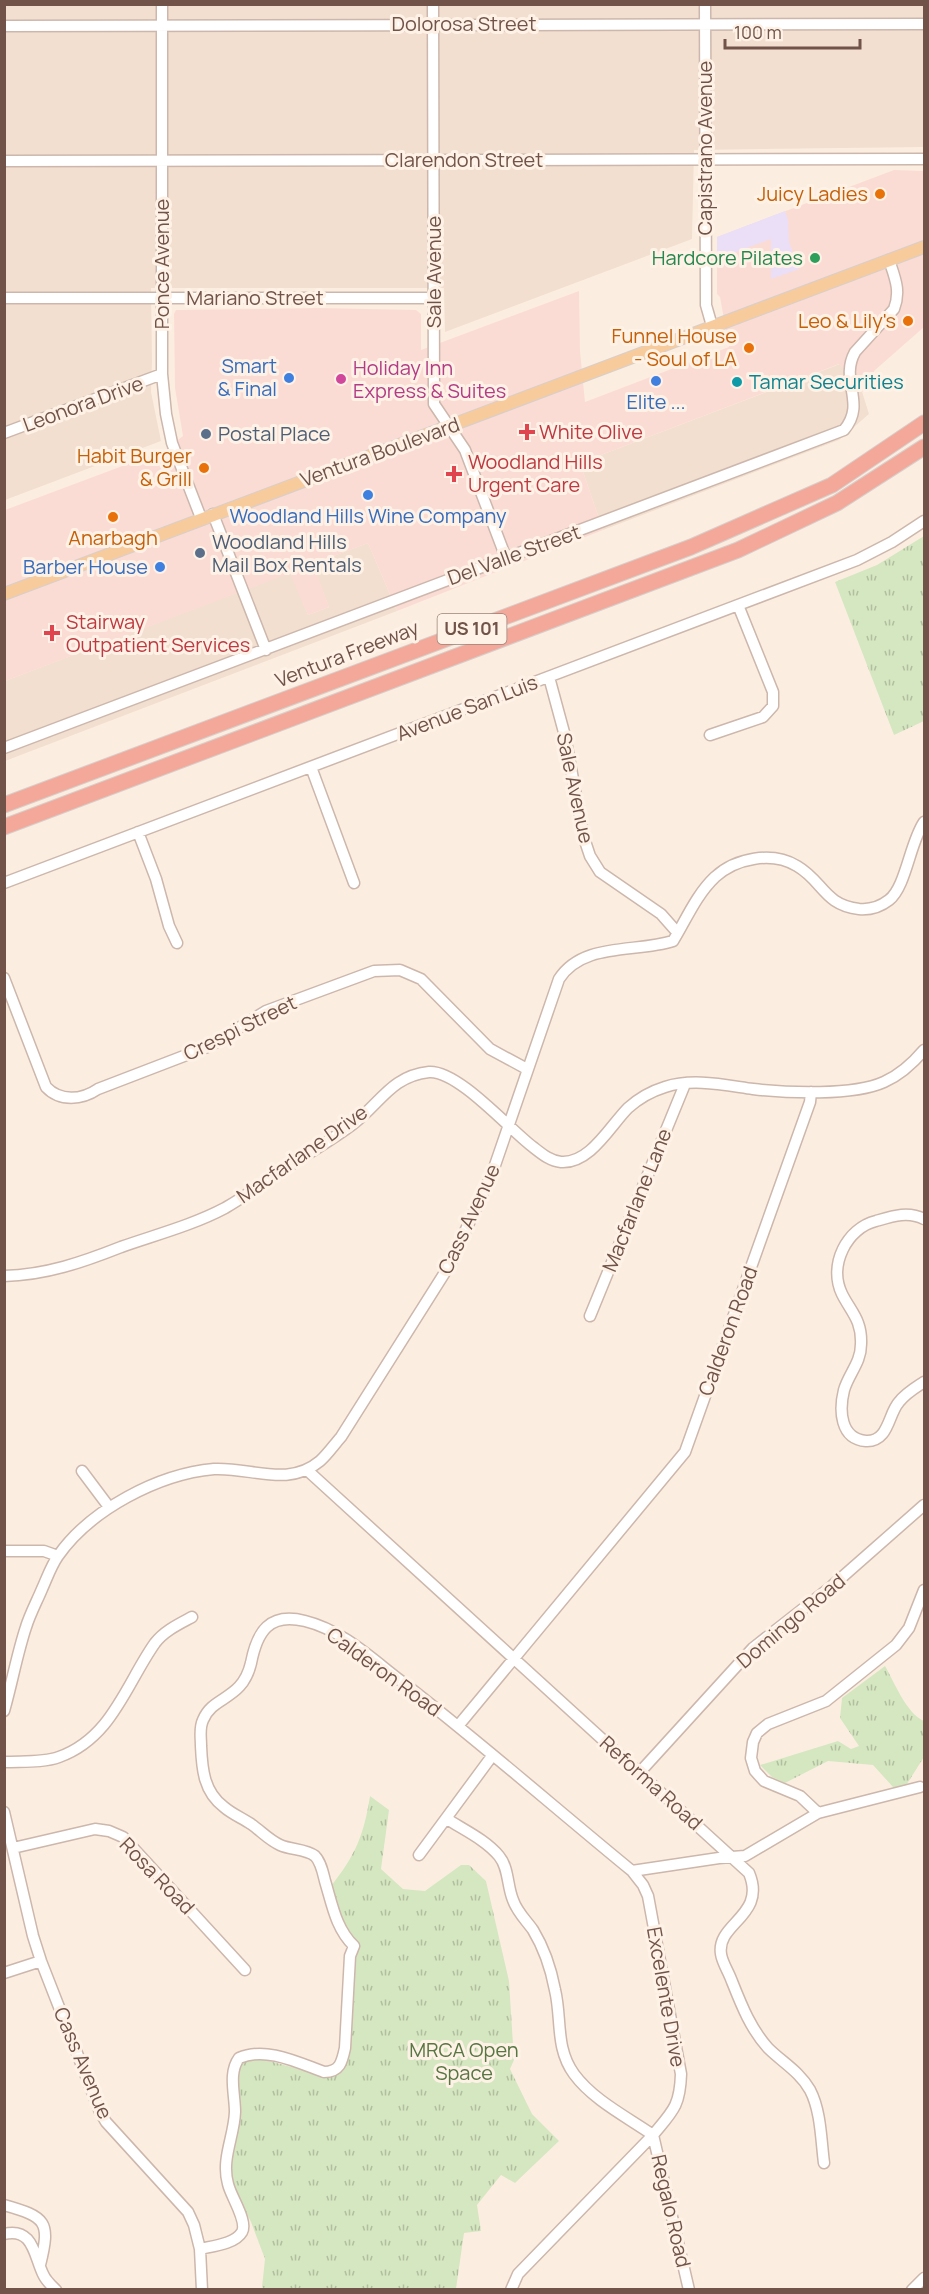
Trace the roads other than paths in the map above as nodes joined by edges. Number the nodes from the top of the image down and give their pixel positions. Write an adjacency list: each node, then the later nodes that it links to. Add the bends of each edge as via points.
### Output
1 (162, 4): 7 (street, Ponce Avenue)
2 (433, 4): 4 (street, Sale Avenue)
3 (705, 4): 5 (street, Capistrano Avenue)
4 (434, 24): 5 (street, Dolorosa Street); 7 (street, Dolorosa Street); 11 (street, Sale Avenue)
5 (705, 24): 6 (street, Dolorosa Street); 9 (street, Capistrano Avenue)
6 (924, 24)
7 (162, 25): 8 (street, Dolorosa Street); 13 (street, Ponce Avenue)
8 (4, 26)
9 (705, 159): 10 (street, Clarendon Street); 11 (street, Clarendon Street); 19 (street, Capistrano Avenue, via 706,304)
10 (924, 159)
11 (434, 160): 13 (street, Clarendon Street); 18 (street, Sale Avenue)
12 (4, 161): 13 (street, Clarendon Street)
13 (162, 162): 17 (street, Ponce Avenue)
14 (924, 247): 15 (main road, Ventura Boulevard)
15 (889, 260): 19 (main road, Ventura Boulevard); 27 (street, Del Valle Street, via 898,284 897,302 850,361 854,412 844,430)
16 (4, 298): 17 (street, Mariano Street)
17 (162, 298): 18 (street, Mariano Street); 20 (street, Ponce Avenue)
18 (434, 298): 22 (street, Sale Avenue, via 433,398)
19 (712, 326): 22 (main road, Ventura Boulevard)
20 (162, 374): 23 (street, Leonora Drive); 25 (street, Ponce Avenue, via 172,443)
21 (924, 423): 35 (highway, Ventura Freeway / US 101, via 832,485 691,547)
22 (447, 426): 25 (main road, Ventura Boulevard); 27 (street, Sale Avenue, via 465,450)
23 (4, 433)
24 (924, 447): 37 (highway, Ventura Freeway / US 101, via 837,503 738,550)
25 (207, 516): 28 (main road, Ventura Boulevard); 30 (street, Ponce Avenue)
26 (924, 521): 29 (street, Avenue San Luis, via 857,560)
27 (506, 558): 30 (street, Del Valle Street)
28 (4, 594)
29 (738, 605): 31 (street, Avenue San Luis); 32 (street, via 773,692 772,706 763,717)
30 (266, 650): 33 (street, Del Valle Street)
31 (549, 677): 34 (street, Avenue San Luis); 41 (street, Sale Avenue, via 590,856 600,872 661,914)
32 (710, 735)
33 (4, 748)
34 (310, 767): 38 (street, Avenue San Luis); 40 (street)
35 (4, 805)
36 (924, 822): 41 (street, Cass Avenue, via 898,888 881,906 851,908 835,903 796,865 759,858 730,865 717,876)
37 (4, 827)
38 (138, 832): 39 (street, Avenue San Luis); 42 (street)
39 (4, 883)
40 (354, 883)
41 (676, 931): 45 (street, Cass Avenue, via 673,941 587,955 565,969)
42 (177, 943)
43 (4, 978): 45 (street, Crespi Street, via 46,1087 52,1094 65,1098 89,1095 210,1046 266,1011 374,971 400,970 421,979 490,1049)
44 (924, 1050): 47 (street, Macfarlane Drive, via 897,1076 881,1084)
45 (527, 1069): 48 (street, Cass Avenue)
46 (685, 1084): 47 (street, Macfarlane Drive, via 707,1082); 48 (street, Macfarlane Drive, via 666,1087 630,1106 576,1161 547,1158); 51 (street, Macfarlane Lane)
47 (811, 1092): 61 (street, Calderon Road, via 685,1452)
48 (508, 1126): 50 (street, Macfarlane Drive, via 451,1077 432,1072 410,1075 395,1084 354,1124 225,1208 77,1264 44,1273); 53 (street, Cass Avenue, via 494,1171 449,1266 341,1437 321,1461)
49 (924, 1219): 52 (street, via 907,1214 864,1224 844,1245 838,1265 839,1286 856,1314 861,1344 856,1367 845,1388 845,1429 868,1441 878,1437 886,1431 897,1404)
50 (4, 1276)
51 (590, 1316)
52 (924, 1382)
53 (307, 1470): 56 (street, via 288,1476 213,1469 139,1490); 61 (street, Reforma Road)
54 (82, 1471): 56 (street)
55 (924, 1505): 66 (street, Domingo Road, via 832,1586 753,1648)
56 (109, 1507): 58 (street)
57 (4, 1551): 58 (street, via 44,1551)
58 (58, 1556): 62 (street, via 26,1626)
59 (924, 1590): 69 (street, via 909,1628 896,1645 826,1701 768,1724 757,1733 751,1758 755,1771 764,1781 800,1796)
60 (192, 1617): 65 (street, via 156,1641 112,1717 81,1746 46,1760)
61 (515, 1659): 63 (street, Calderon Road); 66 (street, Reforma Road)
62 (4, 1711)
63 (459, 1726): 64 (street, Excelente Drive); 82 (street, Calderon Road, via 347,1640 321,1626 289,1620 262,1630 243,1684 203,1718 202,1772 213,1796 272,1840 316,1857 342,1932 354,1946 350,1956 345,2048 338,2069 324,2072 270,2055 246,2055 234,2064 234,2118 225,2174 244,2225 242,2233 231,2241)
64 (492, 1756): 70 (street); 74 (street, Excelente Drive)
65 (4, 1762)
66 (640, 1773): 73 (street, Reforma Road)
67 (920, 1787): 69 (street)
68 (4, 1812): 71 (street, Cass Avenue)
69 (818, 1813): 73 (street, via 745,1856)
70 (447, 1819): 72 (street); 78 (street, Regalo Road, via 501,1858 512,1899 542,1946 555,1989 559,2038 574,2073 592,2093)
71 (13, 1848): 75 (street, Cass Avenue); 76 (street, Rosa Road, via 95,1829 123,1837)
72 (419, 1855)
73 (733, 1857): 74 (street); 79 (street, Reforma Road, via 749,1873 753,1894 750,1906 723,1939 721,1955 749,2022 810,2090 816,2104)
74 (632, 1871): 78 (street, Excelente Drive, via 648,1896 681,2074 680,2096 674,2110)
75 (41, 1961): 77 (street); 82 (street, Cass Avenue, via 100,2112 188,2212)
76 (245, 1970)
77 (4, 1973)
78 (653, 2135): 87 (street, Excelente Drive, via 518,2274); 88 (street, Regalo Road)
79 (824, 2163)
80 (4, 2205): 83 (street, via 40,2219 45,2231)
81 (4, 2234): 83 (street, via 25,2235)
82 (200, 2249): 86 (street, Cass Avenue)
83 (40, 2265): 85 (street)
84 (924, 2278): 89 (street)
85 (56, 2289)
86 (202, 2289)
87 (511, 2289)
88 (689, 2289)
89 (912, 2289)

